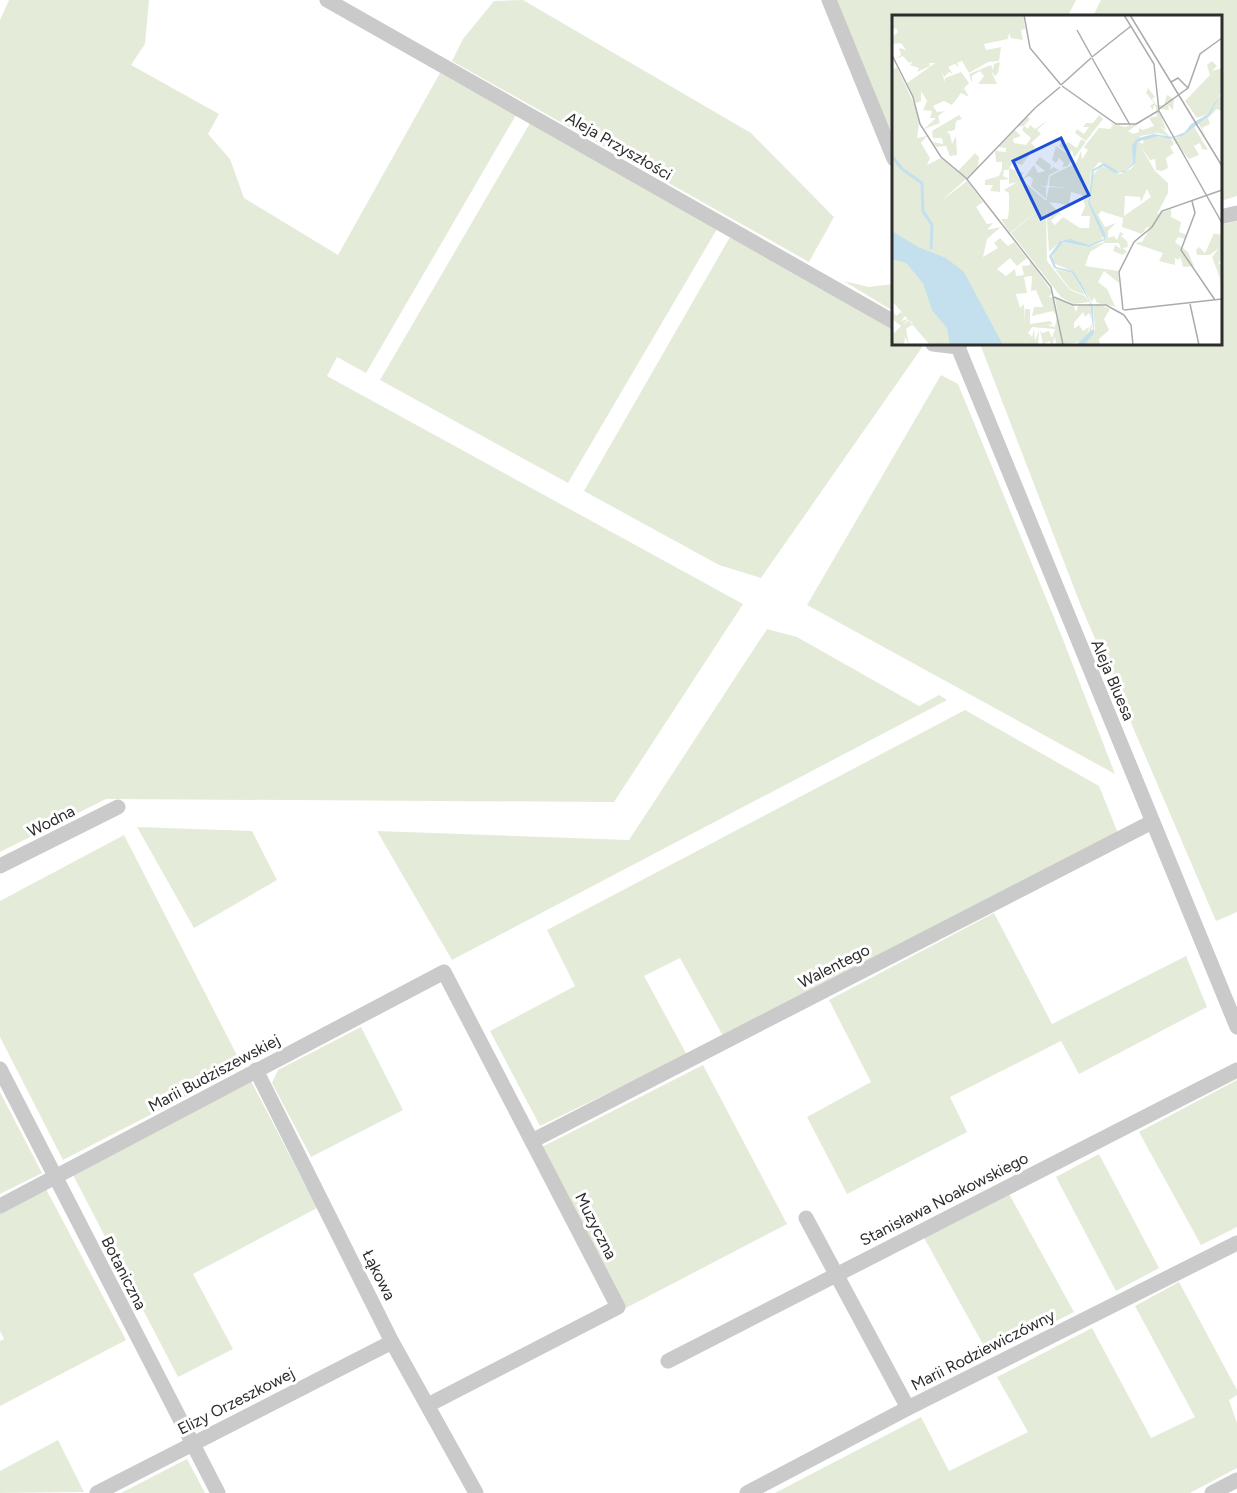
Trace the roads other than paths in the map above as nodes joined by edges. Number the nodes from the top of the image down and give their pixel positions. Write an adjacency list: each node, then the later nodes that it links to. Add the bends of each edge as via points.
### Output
1 (327, 0): 6 (street, Aleja Przyszłości)
2 (829, 0): 3 (street)
3 (892, 154)
4 (1237, 213): 5 (street)
5 (1222, 217)
6 (892, 321)
7 (959, 345): 9 (street, Aleja Bluesa)
8 (118, 807): 10 (street, Wodna)
9 (1152, 822): 12 (street, Aleja Bluesa); 16 (street, Walentego)
10 (0, 866)
11 (444, 972): 14 (street, Marii Budziszewskiej); 16 (street, Muzyczna)
12 (1237, 1026)
13 (0, 1069): 17 (street, Botaniczna)
14 (256, 1070): 17 (street, Marii Budziszewskiej); 22 (street, Łąkowa)
15 (1237, 1070): 21 (street, Stanisława Noakowskiego)
16 (532, 1142): 24 (street, Muzyczna, via 618,1307)
17 (55, 1178): 18 (street, Marii Budziszewskiej); 26 (street, Botaniczna)
18 (0, 1206)
19 (806, 1218): 21 (street)
20 (1237, 1243): 25 (street, Marii Rodziewiczówny)
21 (835, 1276): 23 (street, Stanisława Noakowskiego); 25 (street)
22 (392, 1342): 24 (street, Łąkowa); 26 (street, Elizy Orzeszkowej)
23 (668, 1361)
24 (428, 1405): 30 (street, Łąkowa)
25 (908, 1408): 31 (street, Marii Rodziewiczówny)
26 (192, 1444): 28 (street, Elizy Orzeszkowej); 29 (street, Botaniczna)
27 (1237, 1480): 32 (street)
28 (97, 1493)
29 (218, 1493)
30 (476, 1493)
31 (747, 1493)
32 (1212, 1493)

